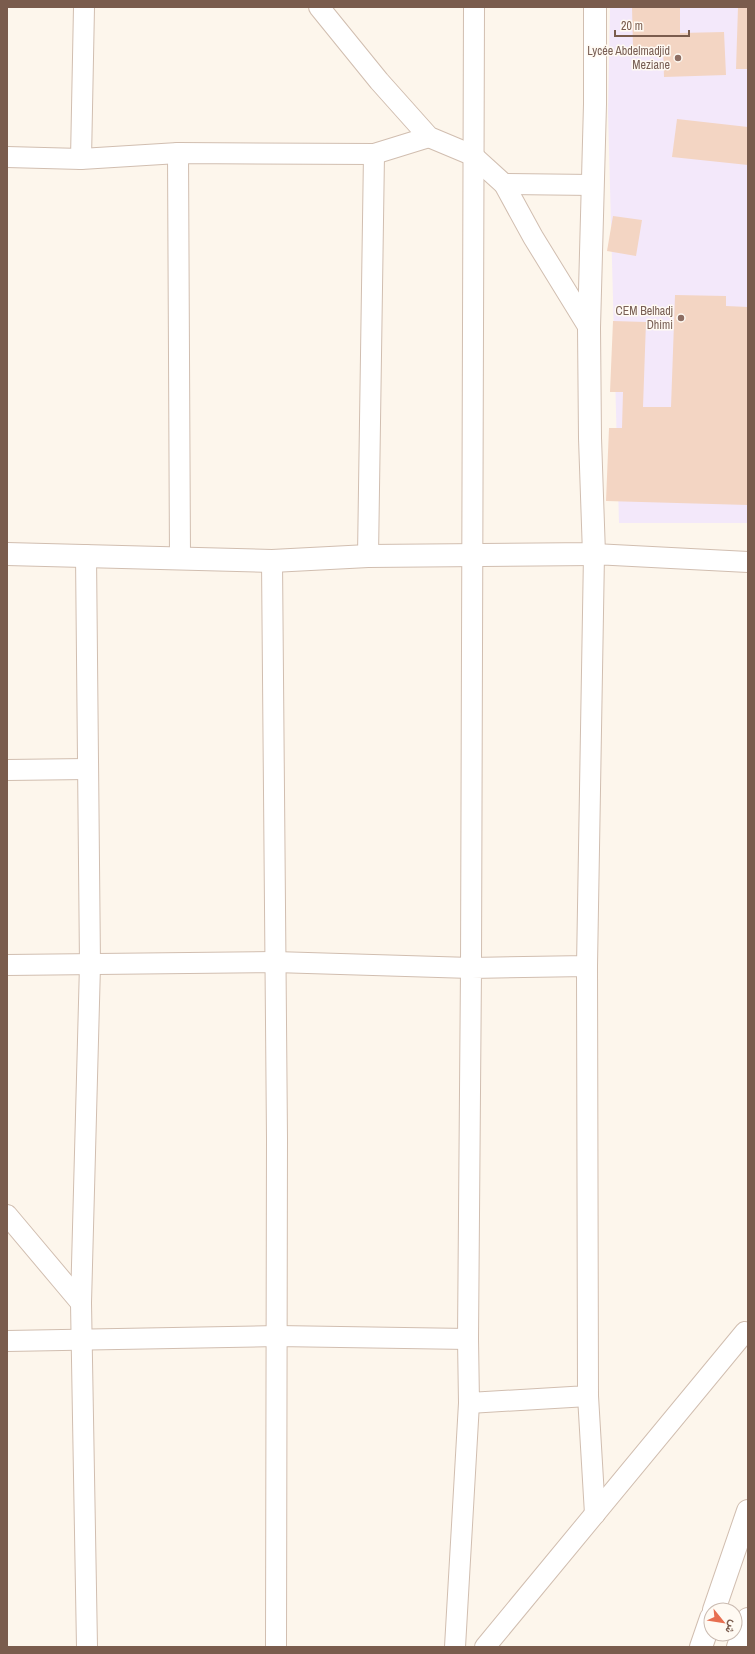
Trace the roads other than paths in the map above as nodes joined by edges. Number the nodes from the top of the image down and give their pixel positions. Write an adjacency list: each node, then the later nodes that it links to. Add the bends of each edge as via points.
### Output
1 (84, 7): 10 (street)
2 (319, 7): 5 (street, via 379,81)
3 (474, 7): 8 (street)
4 (595, 7): 12 (street)
5 (429, 136): 7 (street); 8 (street)
6 (178, 153): 7 (street); 10 (street); 19 (street)
7 (374, 154): 17 (street)
8 (472, 155): 11 (street); 18 (street)
9 (7, 157): 10 (street)
10 (81, 159)
11 (504, 184): 12 (street); 13 (street)
12 (593, 185): 13 (street)
13 (589, 328): 15 (street)
14 (7, 554): 16 (street)
15 (594, 554): 18 (street); 21 (street); 27 (street)
16 (86, 555): 19 (street); 22 (street)
17 (368, 556): 18 (street); 20 (street)
18 (473, 556): 28 (street)
19 (180, 559): 20 (street)
20 (272, 561): 24 (street)
21 (748, 562)
22 (87, 769): 23 (street); 26 (street)
23 (7, 770)
24 (275, 962): 26 (street); 28 (street); 32 (street, via 278,1138)
25 (7, 965): 26 (street)
26 (90, 965): 30 (street)
27 (587, 966): 28 (street); 36 (street)
28 (471, 968): 33 (street)
29 (7, 1215): 30 (street)
30 (81, 1303): 34 (street)
31 (748, 1334): 39 (street, via 745,1332)
32 (277, 1336): 33 (street); 34 (street); 43 (street)
33 (468, 1339): 37 (street)
34 (82, 1341): 35 (street); 42 (street)
35 (7, 1342)
36 (588, 1396): 37 (street); 39 (street)
37 (469, 1403): 44 (street)
38 (748, 1511): 40 (street)
39 (595, 1514): 45 (street)
40 (717, 1602)
41 (748, 1619): 46 (street)
42 (87, 1647)
43 (276, 1647)
44 (455, 1647)
45 (485, 1647)
46 (738, 1647)

